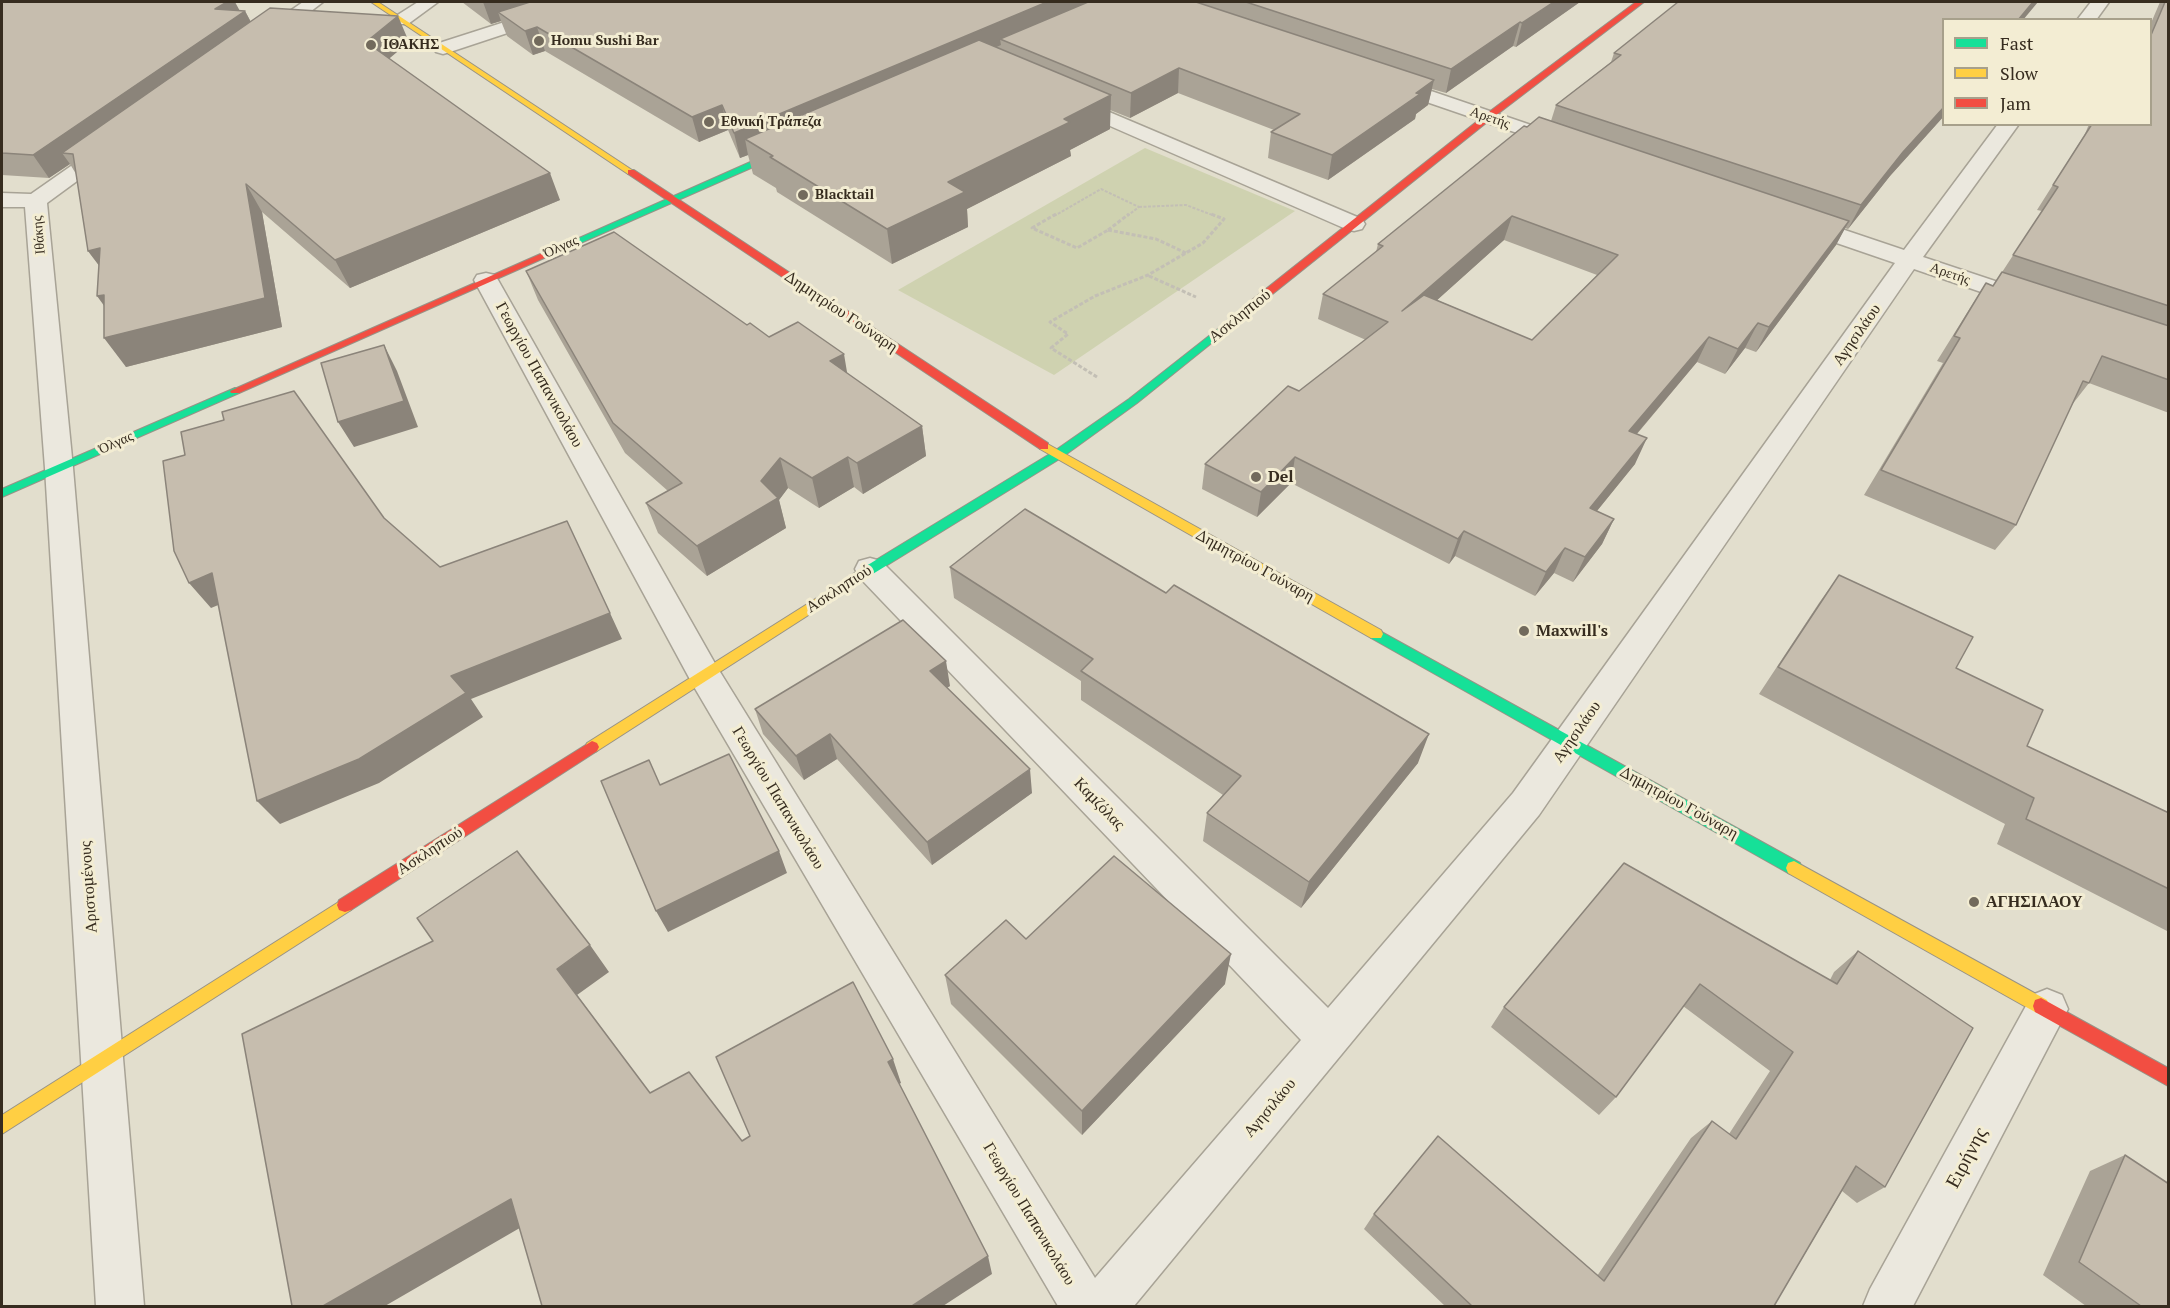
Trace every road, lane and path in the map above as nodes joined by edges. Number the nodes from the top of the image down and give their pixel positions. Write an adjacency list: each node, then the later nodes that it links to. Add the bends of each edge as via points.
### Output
1 (284, 2): 2 (street)
2 (314, 2): 11 (street)
3 (374, 2): 9 (main road, Δημητρίου Γούναρη)
4 (429, 2): 9 (street)
5 (583, 2): 10 (street)
6 (1640, 2): 14 (main road, Ασκληπιού)
7 (2100, 2): 8 (street)
8 (2088, 18)
9 (402, 20): 10 (main road, Δημητρίου Γούναρη)
10 (444, 48): 19 (main road, Δημητρίου Γούναρη)
11 (246, 50)
12 (1365, 75): 14 (street, Αρετής)
13 (1048, 92): 24 (street)
14 (1488, 117): 18 (street, Αρετής); 24 (main road, Ασκληπιού)
15 (2008, 126): 27 (street, Αγησιλάου)
16 (131, 133): 21 (street, Ιθάκης)
17 (809, 139): 19 (main road, Όλγας)
18 (1588, 151)
19 (670, 199): 28 (main road, Όλγας); 31 (main road, Δημητρίου Γούναρη)
20 (2, 200): 21 (street)
21 (36, 201): 32 (street, Ιθάκης)
22 (1139, 207): 25 (path); 25 (path, via 1101,189 1032,228 1077,248); 26 (path, via 1186,205 1224,219 1203,243)
23 (1776, 215): 27 (street, Αρετής)
24 (1354, 224): 30 (main road, Ασκληπιού)
25 (1108, 230): 26 (path, via 1156,239)
26 (1186, 253): 30 (path, via 1050,322 1068,334 1051,348)
27 (1910, 260): 29 (street, Αρετής); 36 (street, Αγησιλάου)
28 (486, 280): 32 (main road, Όλγας); 35 (street, Γεωργίου Παπανικολάου)
29 (2045, 306)
30 (1133, 401): 31 (main road, Ασκληπιού)
31 (1057, 455): 34 (main road, Ασκληπιού); 36 (main road, Δημητρίου Γούναρη)
32 (59, 468): 33 (main road, Όλγας); 39 (street, Αριστομένους)
33 (2, 493)
34 (870, 569): 35 (main road, Ασκληπιού); 38 (street, Καμζόλας)
35 (705, 676): 39 (main road, Ασκληπιού); 43 (street, Γεωργίου Παπανικολάου)
36 (1570, 742): 37 (main road, Δημητρίου Γούναρη); 38 (street, Αγησιλάου, via 1526,804)
37 (2047, 1009): 40 (main road, Δημητρίου Γούναρη); 45 (street, Ειρήνης)
38 (1329, 1039): 44 (street, Αγησιλάου)
39 (102, 1061): 41 (main road, Ασκληπιού); 42 (street, Αριστομένους)
40 (2169, 1077)
41 (2, 1125)
42 (120, 1306)
43 (1085, 1306)
44 (1103, 1306)
45 (1887, 1306)

